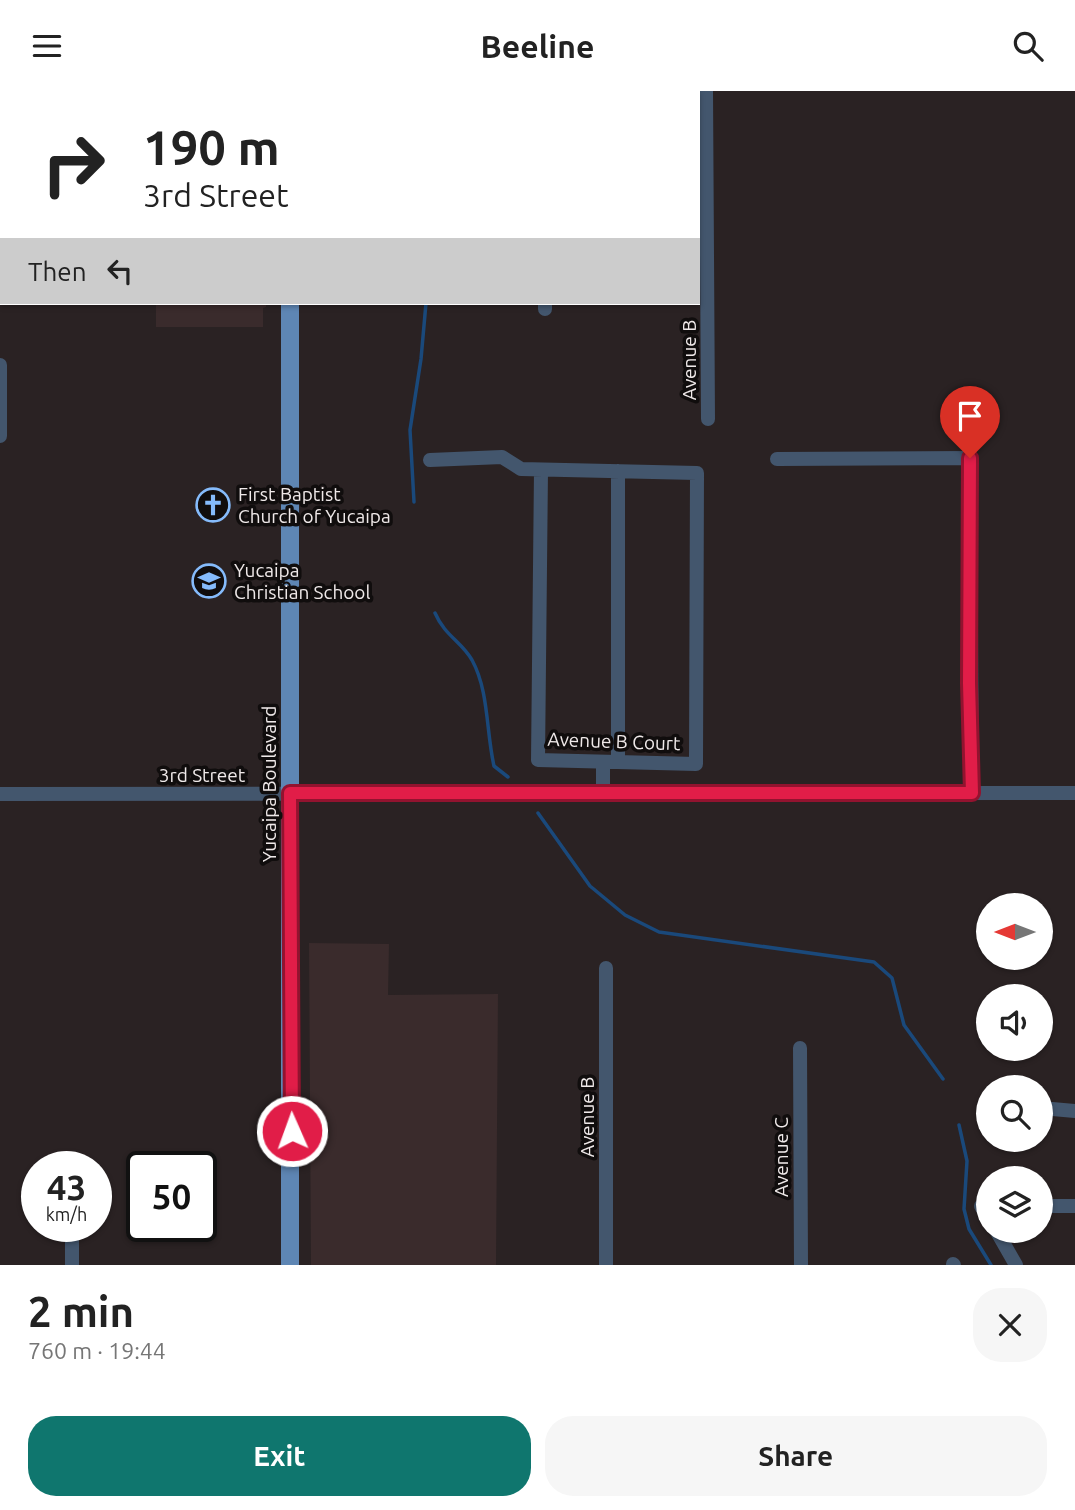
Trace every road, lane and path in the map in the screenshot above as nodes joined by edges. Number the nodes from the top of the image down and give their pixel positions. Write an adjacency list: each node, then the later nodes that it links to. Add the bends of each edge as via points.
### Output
1 (706, 91): 4 (street, Avenue B)
2 (290, 305): 13 (main road, Yucaipa Boulevard)
3 (0, 365): 5 (street)
4 (708, 419)
5 (0, 436)
6 (777, 459): 14 (street, via 970,458)
7 (430, 460): 8 (street, Avenue B Court, via 502,457 520,469)
8 (541, 470): 9 (street, Avenue B Court); 10 (street, Avenue B Court, via 538,760)
9 (618, 471): 11 (street); 11 (street, Avenue B Court, via 697,473 696,764)
10 (603, 762): 11 (street, Avenue B Court); 12 (street)
11 (618, 762)
12 (603, 792): 13 (street, 3rd Street); 14 (street, 3rd Street)
13 (290, 793): 16 (street, 3rd Street); 26 (main road, Yucaipa Boulevard)
14 (972, 793): 15 (street, 3rd Street)
15 (1075, 793)
16 (0, 794)
17 (606, 968): 27 (street, Avenue B)
18 (800, 1048): 28 (street, Avenue C)
19 (1053, 1109): 20 (street)
20 (1075, 1111)
21 (1053, 1206): 22 (street)
22 (1075, 1206)
23 (72, 1242): 25 (street)
24 (1003, 1243): 29 (street)
25 (72, 1265)
26 (290, 1265)
27 (606, 1265)
28 (800, 1265)
29 (1016, 1265)

